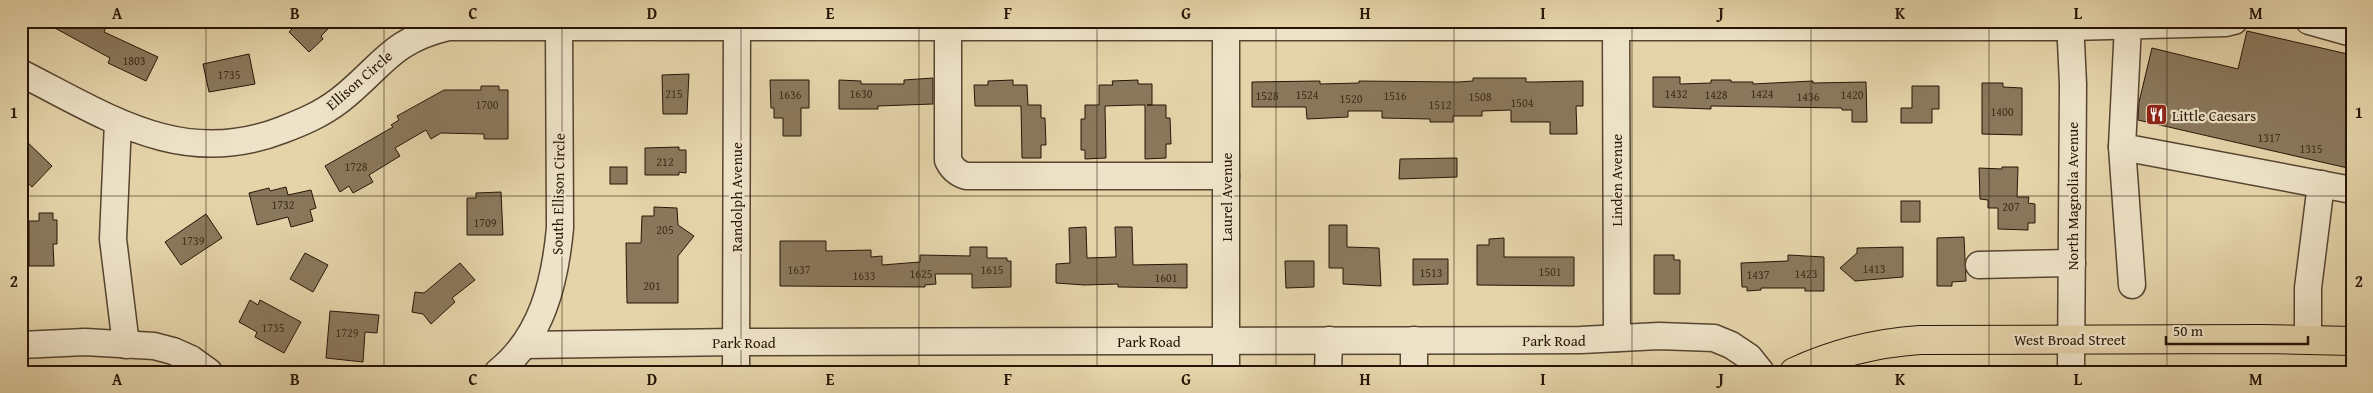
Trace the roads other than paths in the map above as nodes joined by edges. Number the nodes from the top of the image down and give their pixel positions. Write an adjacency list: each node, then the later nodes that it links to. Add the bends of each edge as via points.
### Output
1 (2234, 21): 7 (street, Ellison Circle, via 2226,24)
2 (2309, 21): 11 (street)
3 (1616, 24): 4 (street, Ellison Circle); 6 (street, Ellison Circle); 21 (street, Linden Avenue)
4 (2070, 24): 7 (street, Ellison Circle); 18 (street, North Magnolia Avenue)
5 (737, 25): 8 (street, Ellison Circle); 10 (street, Ellison Circle); 28 (street, Randolph Avenue)
6 (1226, 25): 8 (street, Ellison Circle); 15 (street, Laurel Avenue)
7 (2128, 25): 14 (street)
8 (948, 26): 15 (street, via 948,160 958,174 1020,178)
9 (427, 27): 10 (street, Ellison Circle); 13 (street, Ellison Circle, via 393,51 323,112 268,136 226,144 184,142 156,137)
10 (559, 28): 31 (street, South Ellison Circle, via 558,253 546,301)
11 (2352, 33)
12 (21, 73): 13 (street, Ellison Circle)
13 (118, 122): 29 (street, via 113,240)
14 (2122, 147): 16 (street); 20 (street)
15 (1226, 176): 23 (street, Laurel Avenue)
16 (2321, 184): 17 (street); 26 (street, via 2308,288)
17 (2352, 190)
18 (2072, 263): 19 (street); 22 (street, North Magnolia Avenue)
19 (1979, 265)
20 (2132, 285)
21 (1617, 338): 25 (street, Park Road); 38 (street, Park Road, via 1714,338 1749,357)
22 (2072, 339): 26 (main road, West Broad Street); 39 (main road, West Broad Street, via 1900,342 1841,353); 40 (street, North Magnolia Avenue)
23 (1226, 340): 24 (street, Park Road); 28 (street, Park Road); 35 (street, Laurel Avenue)
24 (1329, 340): 25 (street, Park Road); 36 (street)
25 (1414, 340): 37 (street)
26 (2308, 340): 27 (main road, West Broad Street)
27 (2352, 341)
28 (736, 342): 31 (street, Park Road); 34 (street, Randolph Avenue)
29 (126, 344): 30 (street); 32 (street, via 173,351)
30 (21, 345)
31 (525, 345): 33 (street, South Ellison Circle)
32 (210, 372)
33 (498, 372)
34 (736, 372)
35 (1226, 372)
36 (1328, 372)
37 (1414, 372)
38 (1761, 372)
39 (1794, 372)
40 (2071, 372)

